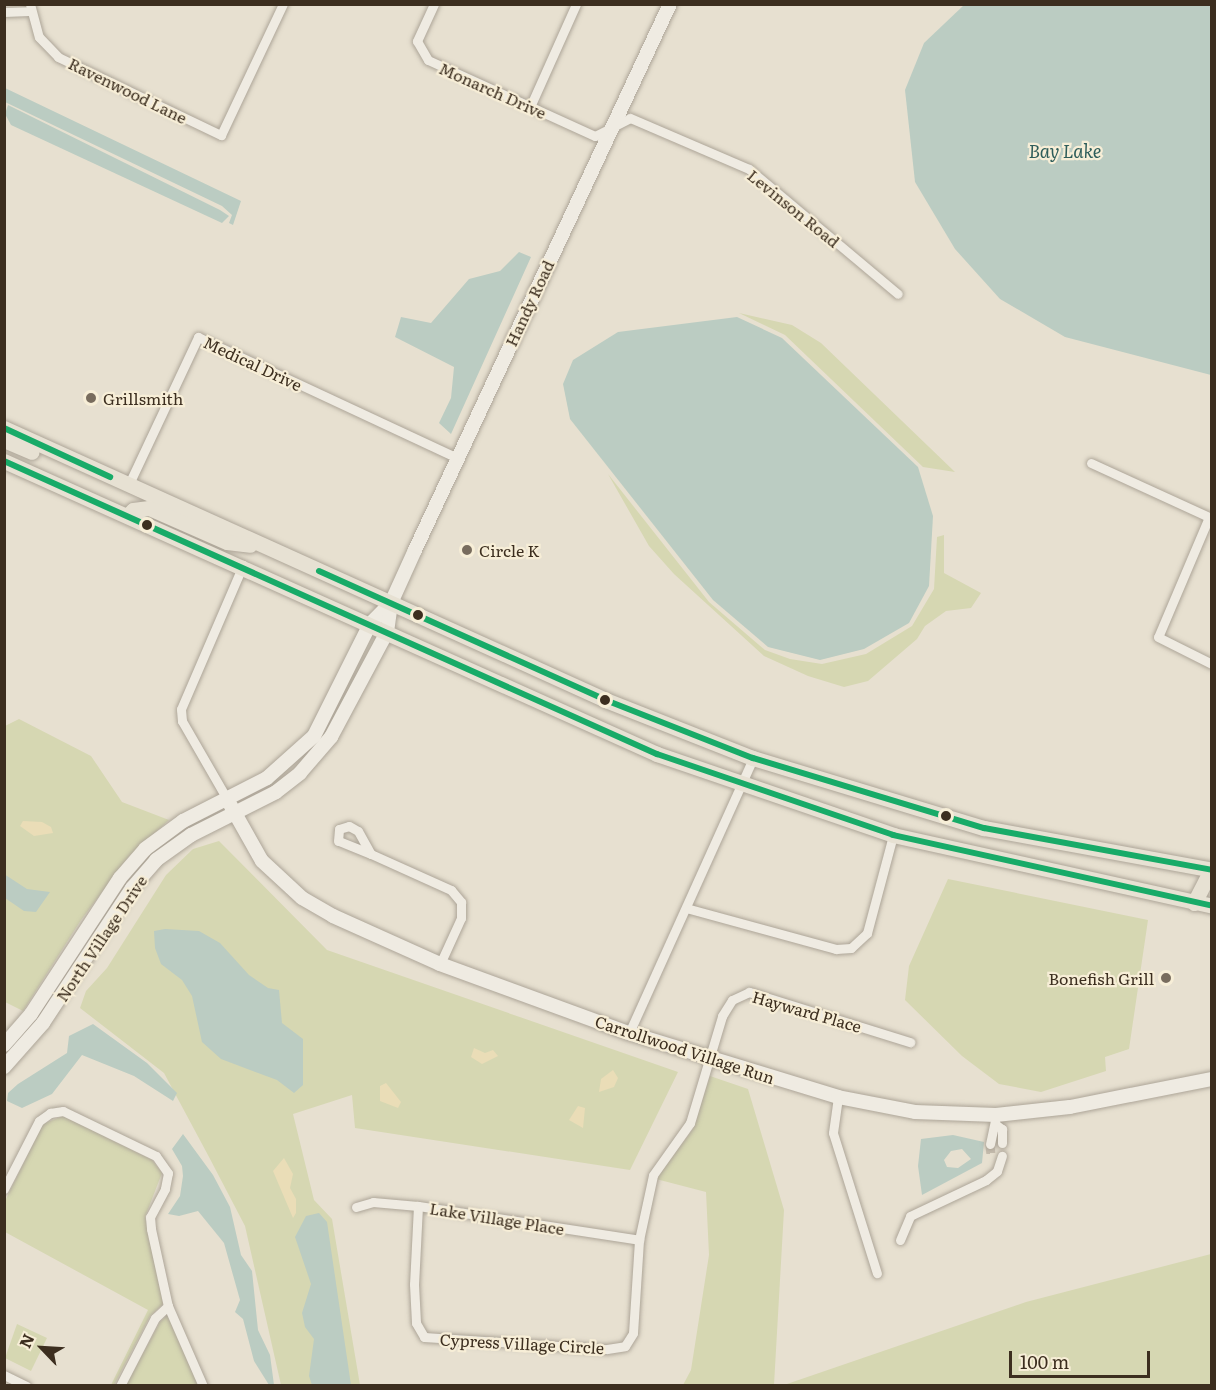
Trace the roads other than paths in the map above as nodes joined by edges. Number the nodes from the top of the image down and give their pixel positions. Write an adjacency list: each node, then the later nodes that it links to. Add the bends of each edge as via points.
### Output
1 (283, 4): 5 (street, Ravenwood Lane, via 221,135 58,57 39,37)
2 (434, 4): 7 (street, Monarch Drive, via 417,41 428,60)
3 (576, 4): 7 (street)
4 (670, 4): 8 (street, Handy Road)
5 (30, 8): 6 (street)
6 (4, 12)
7 (530, 107): 8 (street, Monarch Drive, via 596,136)
8 (613, 125): 9 (street, Levinson Road, via 630,118 749,169); 12 (street, Handy Road)
9 (898, 294)
10 (4, 428): 15 (main road)
11 (4, 440): 15 (main road, via 83,474)
12 (457, 458): 15 (street, Medical Drive, via 198,337); 19 (street, Handy Road)
13 (4, 460): 16 (main road)
14 (1091, 463): 22 (street, via 1209,517 1158,637)
15 (128, 486): 17 (main road)
16 (128, 514): 17 (main road, via 149,508 227,542); 18 (main road)
17 (262, 546): 19 (main road)
18 (243, 565): 20 (main road); 27 (street, via 181,709 182,721)
19 (392, 603): 20 (street, North Village Drive); 21 (street, North Village Drive); 25 (main road, via 608,701)
20 (370, 624): 21 (main road); 23 (street, North Village Drive)
21 (387, 632): 24 (street, North Village Drive); 26 (main road, via 578,721)
22 (1212, 664)
23 (319, 727): 24 (street); 27 (street, North Village Drive, via 289,761)
24 (331, 737): 28 (street, North Village Drive, via 300,773 276,792)
25 (753, 758): 26 (street); 31 (main road, via 984,828)
26 (741, 785): 29 (main road); 33 (street)
27 (226, 800): 28 (street, Carrollwood Village Run); 37 (street, North Village Drive, via 183,821 145,849 120,878 30,1014)
28 (234, 813): 34 (street, Carrollwood Village Run, via 262,861 302,898 333,916); 39 (street, North Village Drive, via 191,835 156,860 132,888 43,1023)
29 (893, 835): 32 (main road); 33 (street, via 867,933 851,948 836,948)
30 (371, 854): 34 (street, via 451,890 461,902 461,918)
31 (1211, 869): 32 (main road)
32 (1204, 904)
33 (686, 908): 35 (street)
34 (440, 963): 35 (street, Carrollwood Village Run)
35 (629, 1033): 38 (street, Carrollwood Village Run)
36 (910, 1042): 38 (street, Hayward Place, via 749,992 732,1000)
37 (4, 1045)
38 (708, 1059): 41 (street, Carrollwood Village Run); 46 (street, Hayward Place, via 690,1123 652,1175)
39 (4, 1067)
40 (1212, 1079): 42 (street, Carrollwood Village Run)
41 (838, 1097): 42 (street, Carrollwood Village Run, via 915,1112); 52 (street, via 833,1132)
42 (996, 1119): 43 (street, via 1002,1129); 44 (street)
43 (1002, 1143)
44 (990, 1144)
45 (991, 1156): 51 (street, via 1000,1160 997,1171 910,1216)
46 (651, 1185): 50 (street, Cypress Village Circle)
47 (4, 1189): 53 (street, via 39,1121 50,1113 63,1111 156,1156 168,1173 165,1189 150,1217)
48 (418, 1206): 49 (street, Lake Village Place, via 373,1202); 50 (street, Lake Village Place); 50 (street, Cypress Village Circle, via 416,1323 424,1337 443,1341 607,1349 625,1346 633,1333)
49 (356, 1207)
50 (639, 1240)
51 (900, 1240)
52 (876, 1273)
53 (168, 1306): 56 (street, via 155,1318); 57 (street)
54 (4, 1376): 55 (street)
55 (27, 1386)
56 (120, 1386)
57 (203, 1386)

